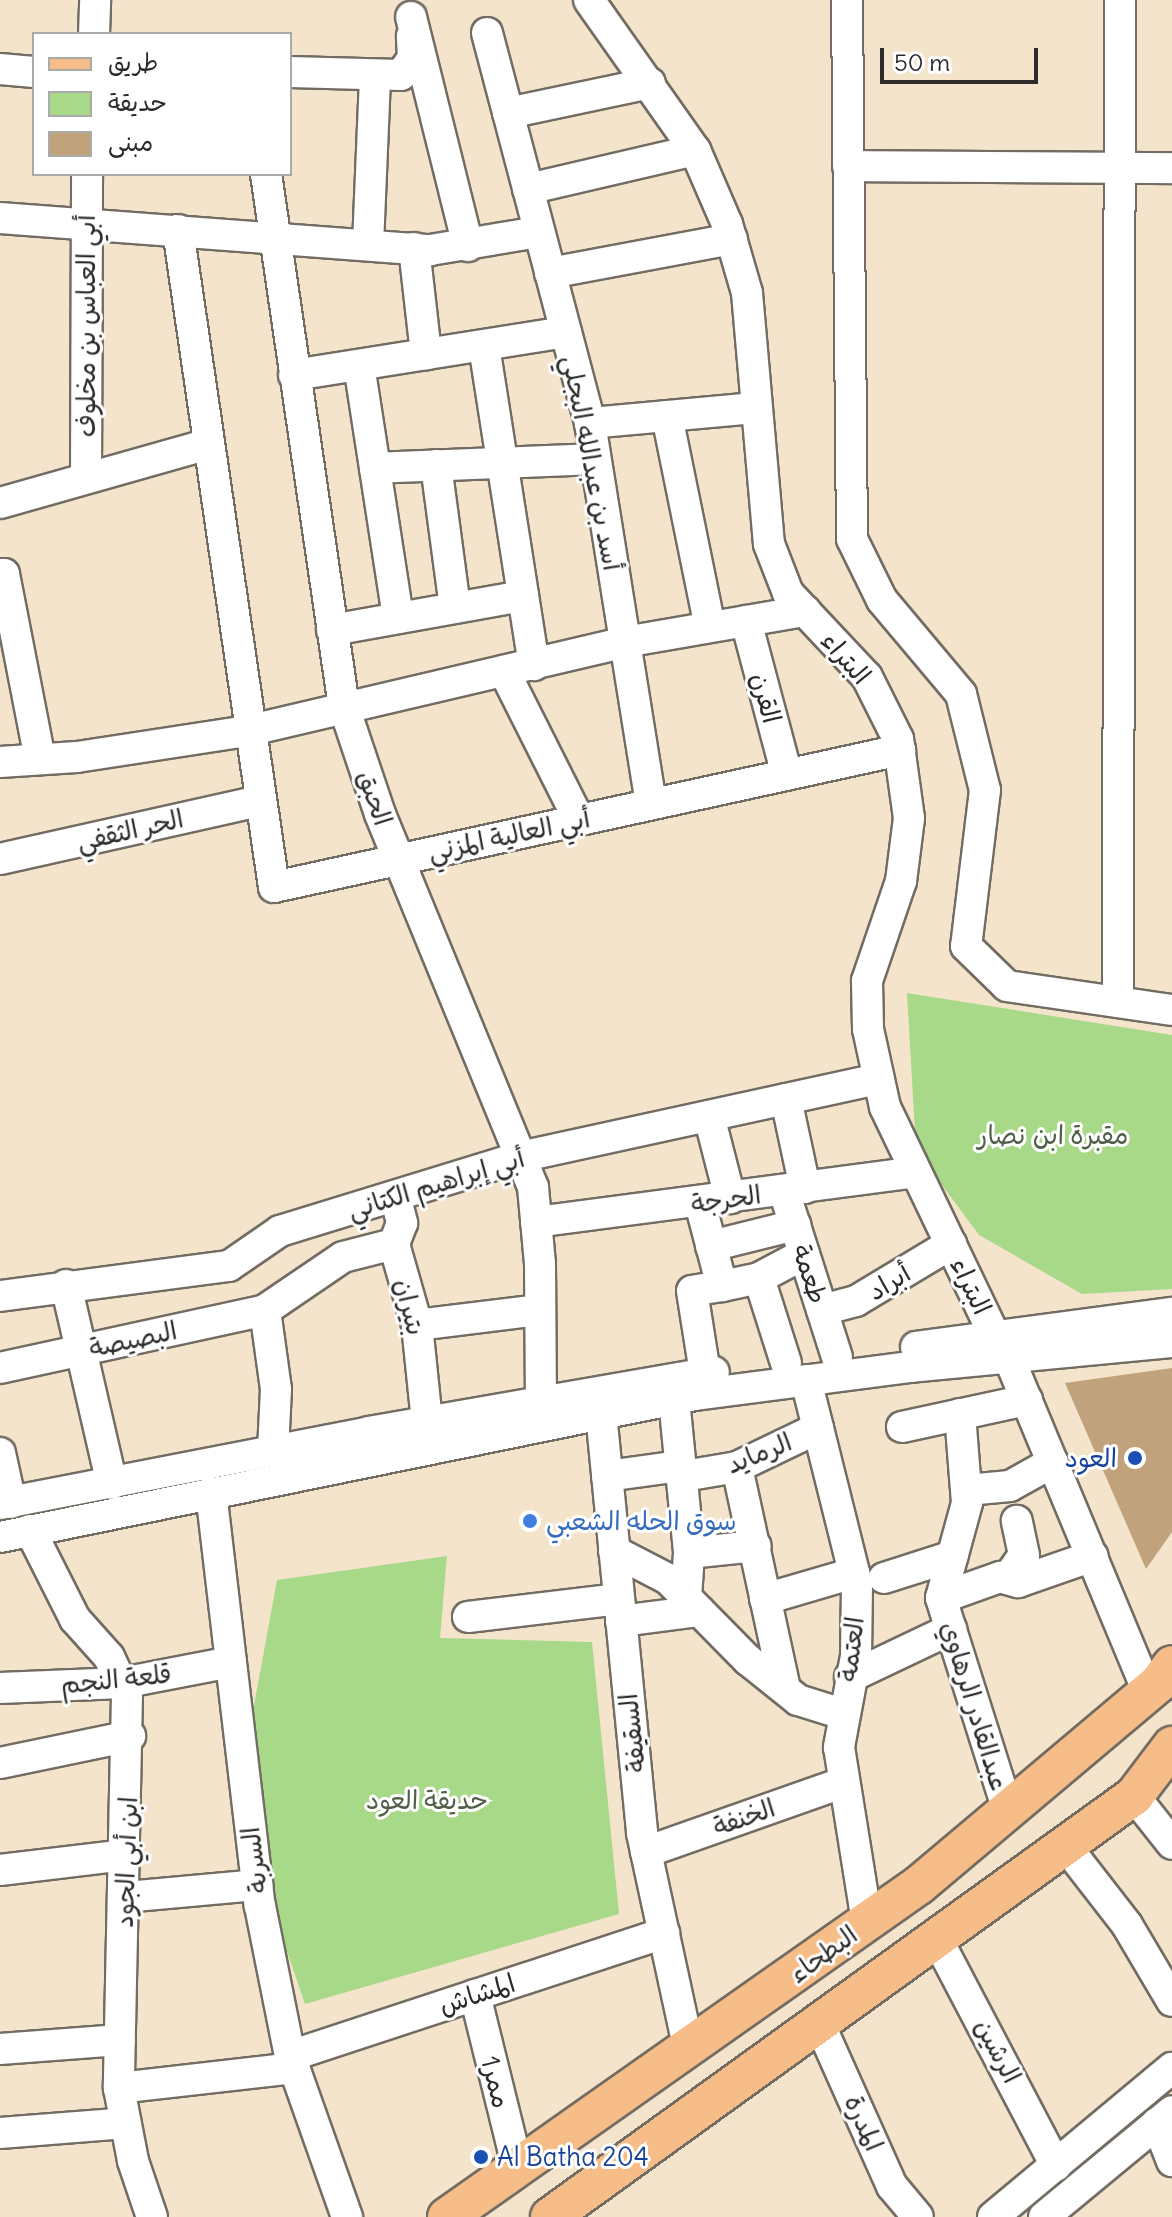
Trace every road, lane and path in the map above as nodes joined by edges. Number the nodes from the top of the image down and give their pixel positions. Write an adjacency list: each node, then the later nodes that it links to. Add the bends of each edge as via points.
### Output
1 (95, 0): 6 (street)
2 (589, 0): 12 (street, البتراء)
3 (847, 0): 15 (street)
4 (1120, 0): 16 (street)
5 (410, 9): 11 (street, via 413,58 401,75); 28 (street)
6 (94, 32)
7 (487, 33): 13 (street, أسد بن عبدالله البجلي)
8 (0, 69): 9 (street)
9 (32, 72)
10 (292, 72): 11 (street)
11 (375, 76): 27 (street)
12 (650, 83): 13 (street); 14 (street, البتراء)
13 (508, 113): 20 (street, أسد بن عبدالله البجلي)
14 (695, 150): 20 (street); 26 (street, البتراء)
15 (848, 166): 16 (street); 69 (street, via 852,539 882,600 961,694 985,790 966,946 1007,986)
16 (1120, 168): 17 (street); 69 (street)
17 (1172, 168)
18 (87, 176): 22 (street, أبي العباس بن مخلوف)
19 (266, 176): 25 (street, الحبق)
20 (528, 189): 24 (street, أسد بن عبدالله البجلي)
21 (0, 218): 22 (street)
22 (85, 222): 23 (street); 44 (street, أبي العباس بن مخلوف)
23 (178, 230): 25 (street); 39 (street, أبي العالية المزني)
24 (539, 232): 28 (street); 30 (street, أسد بن عبدالله البجلي)
25 (275, 237): 27 (street); 35 (street, الحبق)
26 (732, 239): 30 (street); 36 (street, البتراء, via 747,293)
27 (368, 245): 29 (street)
28 (468, 246): 29 (street)
29 (414, 248): 33 (street)
30 (550, 273): 31 (street, أسد بن عبدالله البجلي)
31 (566, 332): 32 (street); 38 (street, أسد بن عبدالله البجلي)
32 (484, 346): 33 (street); 41 (street)
33 (426, 354): 34 (street)
34 (359, 365): 35 (street); 43 (street)
35 (294, 375): 53 (street, الحبق)
36 (756, 408): 37 (street); 49 (street, البتراء, via 769,544 788,593)
37 (667, 416): 38 (street); 52 (street)
38 (590, 423): 40 (street, أسد بن عبدالله البجلي)
39 (208, 444): 44 (street); 59 (street, أبي العالية المزني)
40 (595, 459): 41 (street); 54 (street, أسد بن عبدالله البجلي)
41 (502, 463): 42 (street); 47 (street)
42 (436, 465): 43 (street); 48 (street)
43 (375, 468): 50 (street)
44 (86, 478): 45 (street)
45 (0, 503)
46 (0, 574): 55 (street)
47 (523, 596): 48 (street); 56 (street)
48 (455, 608): 50 (street)
49 (805, 611): 51 (street); 60 (street, البتراء, via 867,677)
50 (398, 618): 53 (street)
51 (746, 621): 52 (street); 63 (street, القرن)
52 (710, 627): 54 (street)
53 (332, 630): 58 (street, الحبق)
54 (625, 642): 56 (street); 65 (street, أسد بن عبدالله البجلي)
55 (10, 661): 61 (street)
56 (534, 665): 57 (street)
57 (504, 671): 58 (street); 66 (street)
58 (344, 707): 59 (street); 68 (street, الحبق)
59 (247, 731): 61 (street); 64 (street, أبي العالية المزني)
60 (900, 750): 63 (street, أبي العالية المزني); 71 (street, البتراء, via 909,818 901,881 867,981 868,1029)
61 (40, 759): 62 (street)
62 (0, 762)
63 (787, 775): 65 (street, أبي العالية المزني)
64 (259, 801): 67 (street, الحر الثقفي); 68 (street, أبي العالية المزني, via 274,887)
65 (651, 804): 66 (street, أبي العالية المزني)
66 (579, 820): 68 (street, أبي العالية المزني)
67 (0, 859)
68 (399, 860): 74 (street, الحبق)
69 (1118, 1002): 70 (street)
70 (1172, 1010)
71 (879, 1079): 72 (street, أبي إبراهيم الكتاني); 75 (street, البتراء, via 885,1107)
72 (786, 1099): 73 (street, أبي إبراهيم الكتاني); 76 (street, طعمة)
73 (709, 1116): 74 (street, أبي إبراهيم الكتاني); 78 (street)
74 (520, 1157): 77 (street, أبي إبراهيم الكتاني); 80 (street, الحبق, via 533,1187)
75 (916, 1172): 76 (street, الحرجة); 83 (street, البتراء)
76 (794, 1189): 78 (street, الحرجة); 81 (street, طعمة)
77 (395, 1196): 82 (street, بتيران, via 402,1223); 87 (street, أبي إبراهيم الكتاني, via 280,1231 229,1266)
78 (730, 1198): 79 (street, الحرجة)
79 (700, 1203): 80 (street, الحرجة); 84 (street)
80 (536, 1222): 91 (street, الحبق)
81 (795, 1225): 84 (street); 85 (street, طعمة)
82 (394, 1244): 90 (street, البصيصة, via 343,1257); 94 (street, بتيران)
83 (951, 1244): 92 (street, أبراد, via 856,1301); 96 (street, البتراء)
84 (711, 1246): 88 (street)
85 (804, 1254): 86 (street); 92 (street, طعمة)
86 (759, 1278): 88 (street); 100 (street, العتمة)
87 (66, 1285): 89 (street, أبي إبراهيم الكتاني); 97 (street)
88 (722, 1286): 101 (street, via 692,1291)
89 (0, 1296)
90 (265, 1310): 97 (street, البصيصة); 110 (street, via 276,1389)
91 (540, 1310): 94 (street); 104 (street, الحبق)
92 (822, 1310): 98 (street, طعمة)
93 (1172, 1313): 96 (street)
94 (417, 1325): 107 (street, بتيران)
95 (1172, 1342): 96 (street)
96 (1002, 1347): 98 (street); 100 (street); 103 (street, البتراء)
97 (81, 1351): 99 (street, البصيصة); 116 (street)
98 (837, 1357): 100 (street)
99 (0, 1368)
100 (796, 1372): 101 (street); 102 (street); 109 (street, العتمة)
101 (705, 1373): 104 (street)
102 (674, 1399): 105 (street); 115 (street)
103 (1027, 1400): 106 (street); 112 (street, البتراء)
104 (541, 1401): 107 (street)
105 (601, 1413): 114 (street, السقيفة); 118 (street)
106 (960, 1414): 108 (street); 117 (street, عبدالقادر الرهاوي)
107 (427, 1421): 110 (street)
108 (902, 1427)
109 (818, 1428): 113 (street, الرمايد); 128 (street, العتمة)
110 (273, 1451): 116 (street)
111 (0, 1453): 119 (street)
112 (1053, 1462): 117 (street, via 1010,1486); 127 (street, البتراء)
113 (737, 1467): 115 (street, الرمايد); 123 (street)
114 (607, 1476): 115 (street, الرمايد, via 673,1467); 124 (street, السقيفة)
115 (684, 1476): 125 (street)
116 (112, 1484): 119 (street)
117 (967, 1490): 126 (street, عبدالقادر الرهاوي)
118 (211, 1492): 121 (street); 137 (street, السربة)
119 (6, 1504)
120 (1017, 1521): 130 (street, via 1024,1555)
121 (30, 1530): 122 (street); 140 (street, ابن أبي الجود, via 75,1619 109,1657)
122 (0, 1537)
123 (756, 1546): 125 (street); 132 (street)
124 (614, 1551): 133 (street, via 668,1579); 134 (street, السقيفة)
125 (689, 1553): 133 (street)
126 (953, 1556): 129 (street); 131 (street, عبدالقادر الرهاوي)
127 (1093, 1556): 130 (street, via 1018,1582); 139 (street, البتراء)
128 (854, 1573): 132 (street); 138 (street, العتمة, via 856,1656)
129 (884, 1578)
130 (1007, 1579): 131 (street)
131 (941, 1598): 136 (street, عبدالقادر الرهاوي)
132 (765, 1599): 142 (street)
133 (692, 1605): 134 (street); 142 (street)
134 (620, 1610): 135 (street); 152 (street, السقيفة)
135 (468, 1617)
136 (951, 1629): 138 (street); 149 (street, عبدالقادر الرهاوي)
137 (231, 1662): 140 (street, قلعة النجم); 155 (street, السربة)
138 (850, 1677): 143 (street, العتمة)
139 (1160, 1678): 149 (main road, البطحاء)
140 (122, 1683): 141 (street, قلعة النجم); 144 (street, ابن أبي الجود)
141 (0, 1688)
142 (785, 1689): 143 (street, via 798,1700)
143 (843, 1714): 147 (street, العتمة)
144 (130, 1736): 146 (street); 153 (street, ابن أبي الجود)
145 (1172, 1746): 148 (main road, البطحاء)
146 (0, 1763)
147 (842, 1783): 152 (street, الخنفة); 157 (street, العتمة)
148 (1134, 1796): 150 (street); 151 (main road, البطحاء)
149 (1008, 1810): 157 (main road, البطحاء)
150 (1172, 1844)
151 (1065, 1845): 159 (main road, البطحاء); 161 (street, via 1127,1925)
152 (646, 1852): 158 (street, السقيفة)
153 (126, 1855): 154 (street); 156 (street, ابن أبي الجود)
154 (0, 1870)
155 (257, 1885): 156 (street); 166 (street, السربة)
156 (125, 1897): 163 (street, ابن أبي الجود)
157 (867, 1922): 165 (main road, البطحاء)
158 (664, 1933): 160 (street, المشاش); 165 (street, السقيفة)
159 (937, 1939): 162 (main road, البطحاء); 173 (street, الرشين)
160 (475, 1995): 166 (street, المشاش); 174 (street, ممر1)
161 (1172, 2001)
162 (819, 2023): 175 (main road, البطحاء); 179 (street, المدرة, via 892,2186)
163 (120, 2040): 164 (street); 168 (street, ابن أبي الجود)
164 (0, 2049)
165 (689, 2050): 174 (main road, البطحاء)
166 (292, 2062): 168 (street, المشاش); 178 (street, السربة)
167 (1172, 2068): 173 (street)
168 (119, 2088): 170 (street, ابن أبي الجود)
169 (1165, 2117): 172 (street); 181 (street)
170 (126, 2123): 171 (street); 177 (street, ابن أبي الجود)
171 (0, 2133)
172 (1172, 2161)
173 (1056, 2166): 180 (street)
174 (518, 2169): 176 (main road, البطحاء)
175 (554, 2215)
176 (448, 2216)
177 (152, 2217)
178 (347, 2217)
179 (918, 2217)
180 (993, 2217)
181 (1044, 2217)

